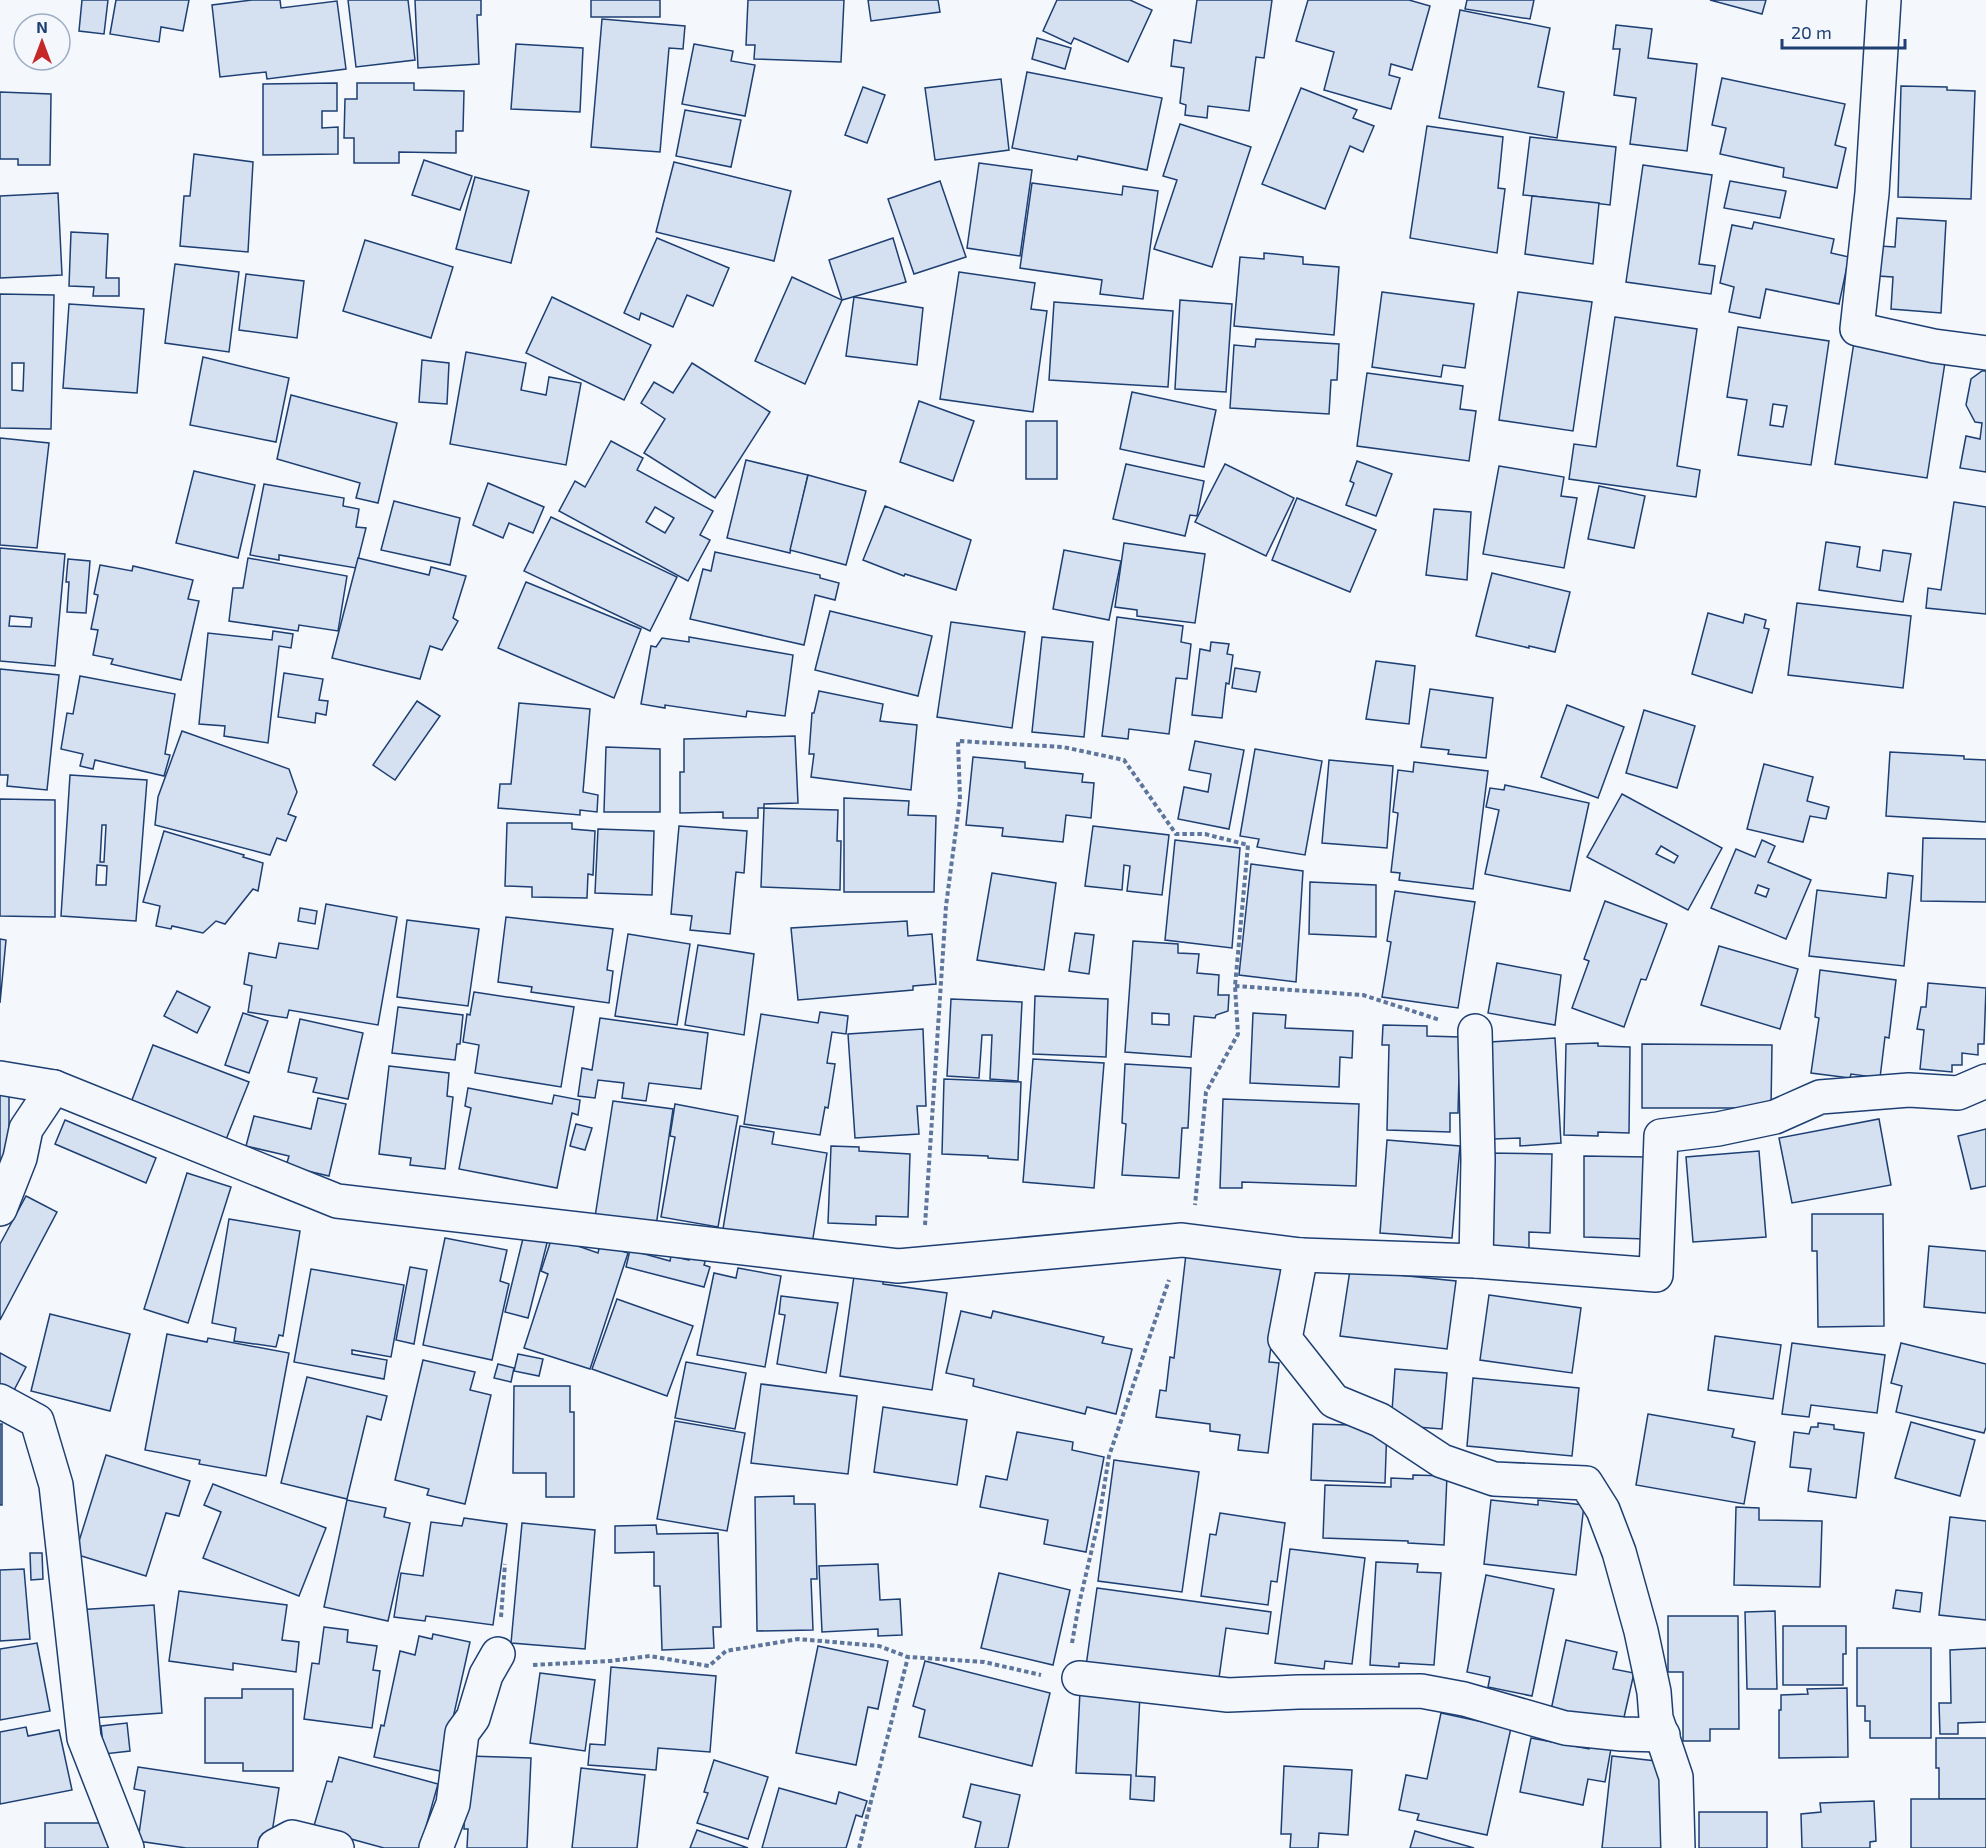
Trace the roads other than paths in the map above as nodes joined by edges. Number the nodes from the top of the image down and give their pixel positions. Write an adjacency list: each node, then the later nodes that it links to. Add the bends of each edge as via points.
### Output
1 (1884, 0): 2 (street, via 1872,193 1857,329)
2 (1986, 353)
3 (1475, 1031): 9 (street)
4 (0, 1078): 6 (street)
5 (1986, 1081): 9 (street, via 1958,1094 1908,1090 1820,1097 1775,1117 1661,1136 1656,1275)
6 (54, 1087): 7 (street, via 26,1129 20,1158); 8 (street, via 337,1201 898,1266 1182,1240)
7 (0, 1209)
8 (1300, 1255): 9 (street); 13 (street, via 1286,1339 1334,1401 1380,1420 1442,1461 1494,1479 1586,1483 1603,1510 1619,1552)
9 (1476, 1261)
10 (0, 1401): 14 (street, via 37,1421 53,1474 84,1738)
11 (498, 1654): 17 (street, via 486,1675 473,1718 462,1733 453,1804)
12 (1079, 1678): 13 (street, via 1228,1695 1421,1691 1565,1728)
13 (1663, 1735): 18 (street, via 1676,1777)
14 (128, 1848)
15 (275, 1848): 16 (street, via 292,1837)
16 (337, 1848)
17 (436, 1848)
18 (1678, 1848)

